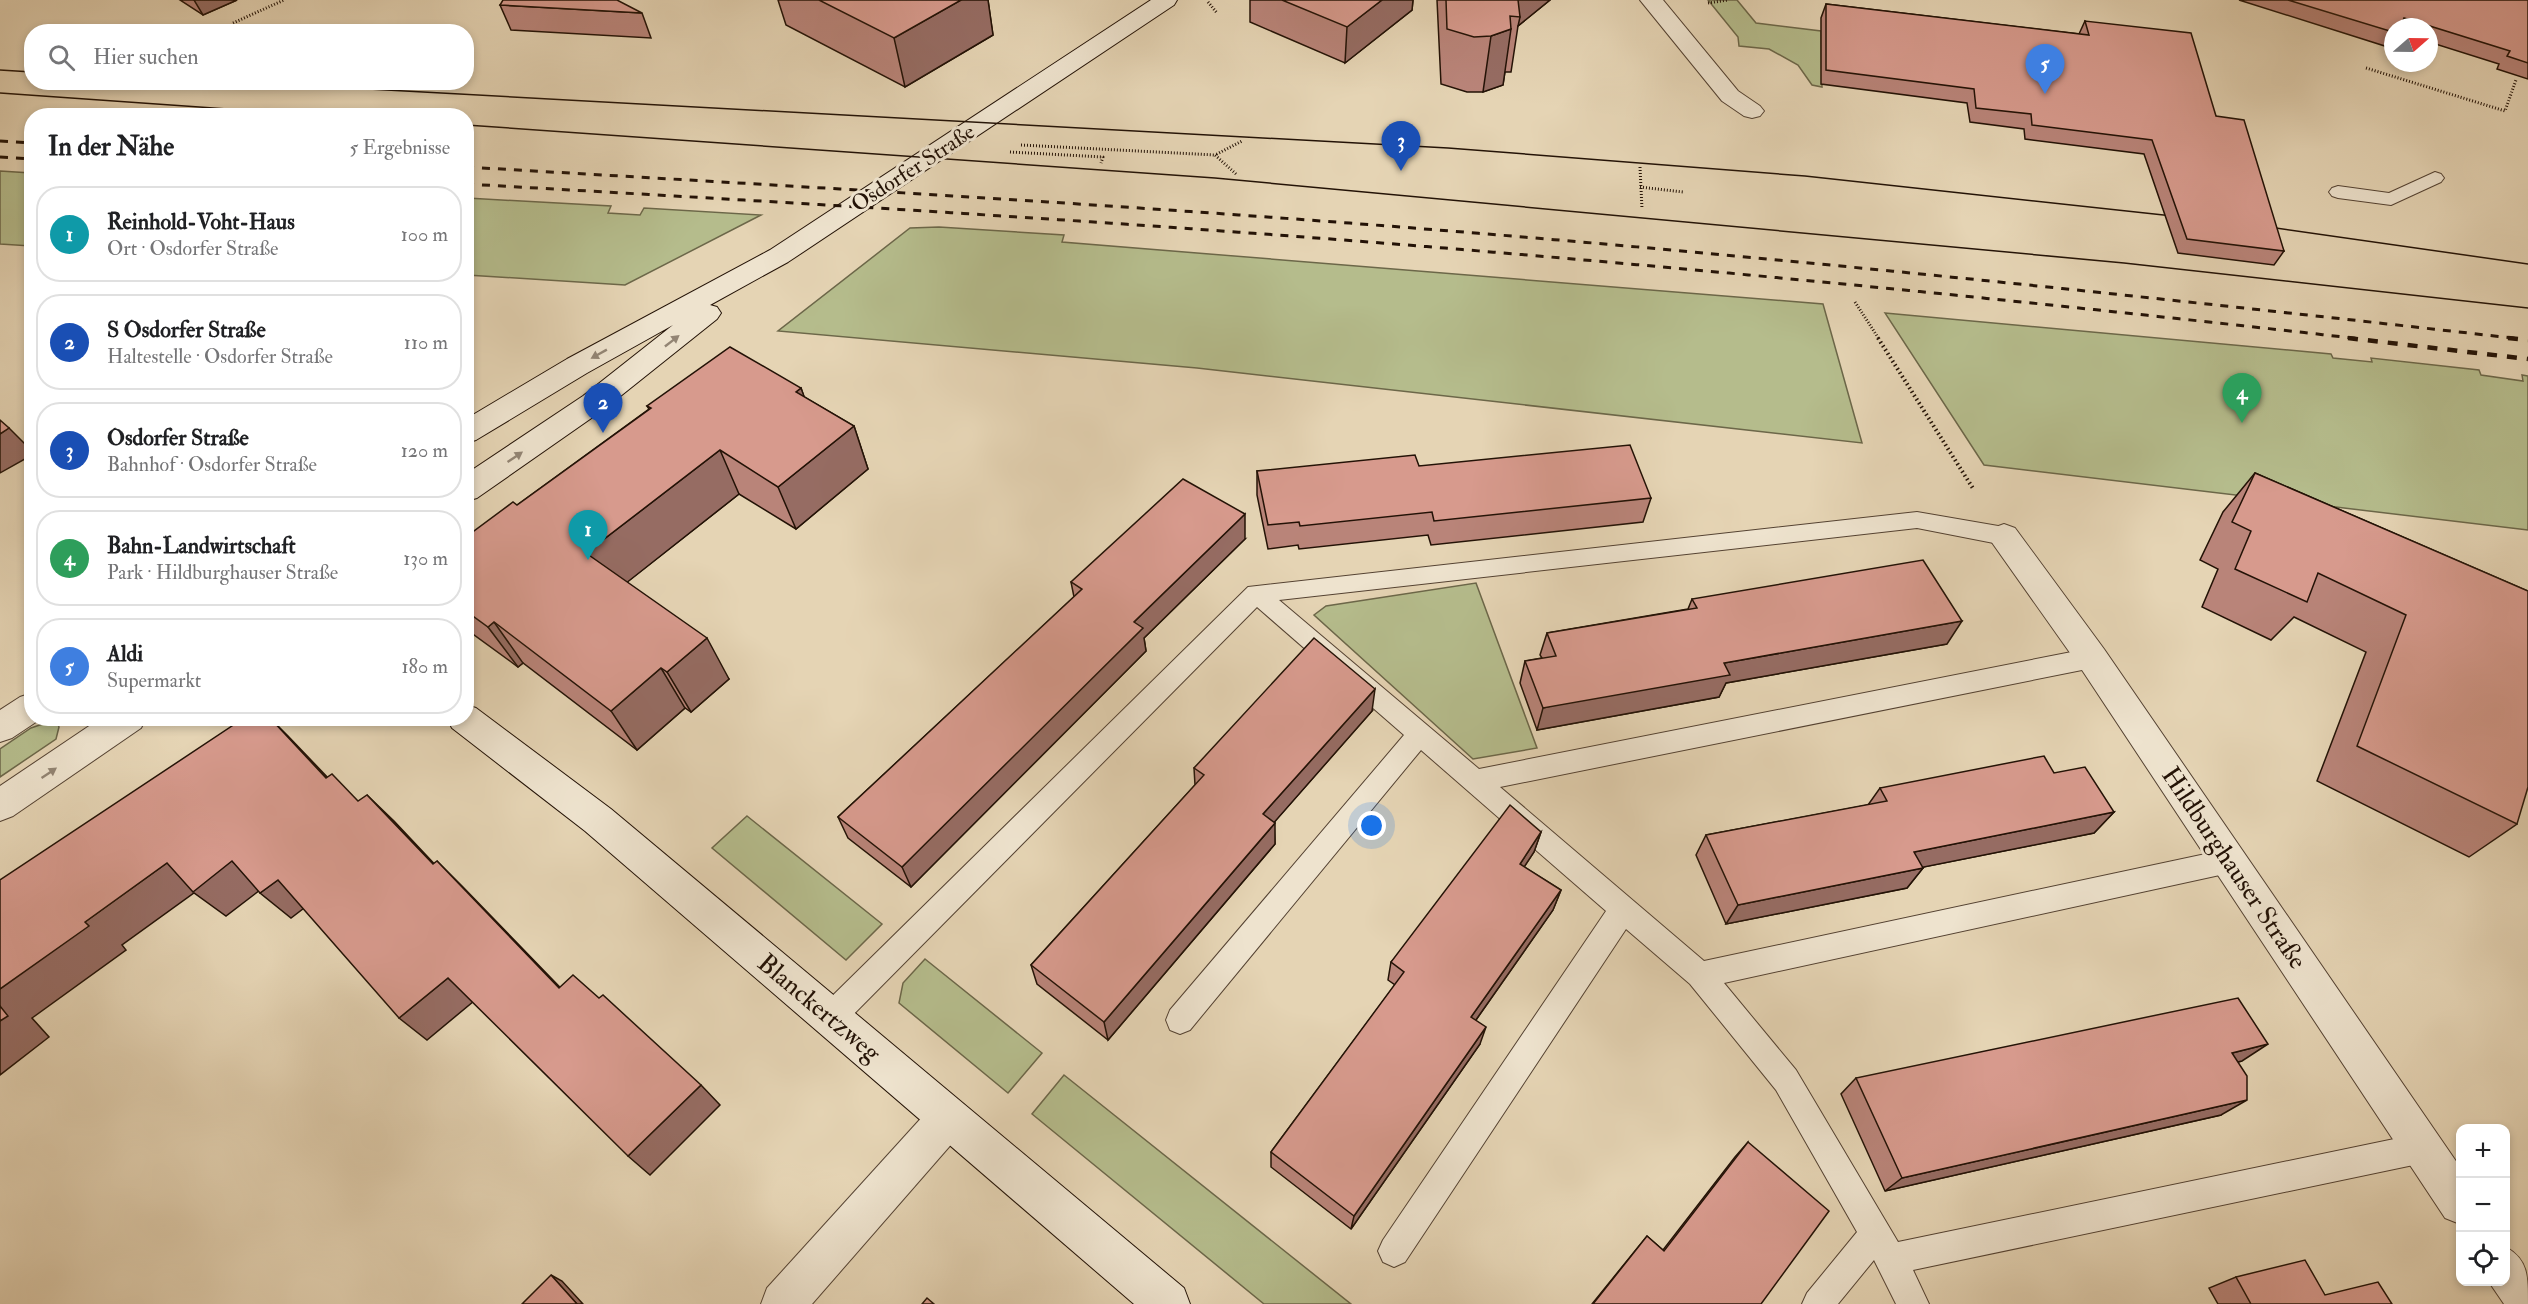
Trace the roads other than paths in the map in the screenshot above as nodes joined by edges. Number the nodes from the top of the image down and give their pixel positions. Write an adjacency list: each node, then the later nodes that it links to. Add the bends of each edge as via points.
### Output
1 (1166, 0): 6 (main road, Osdorfer Straße)
2 (1651, 0): 3 (main road, via 1730,96)
3 (1752, 111)
4 (2435, 178): 5 (lane, via 2391,199)
5 (2338, 192)
6 (779, 256): 7 (main road, Osdorfer Straße, one-way to 7, via 577,366); 8 (main road, Osdorfer Straße, one-way to 6, via 593,403)
7 (474, 428)
8 (474, 485)
9 (2004, 536): 10 (lane, via 1917,520); 11 (main road, Hildburghauser Straße)
10 (1256, 592): 16 (lane); 22 (lane)
11 (2092, 658): 17 (lane); 19 (main road, Hildburghauser Straße)
12 (24, 712): 15 (main road)
13 (105, 726): 18 (main road, one-way to 13)
14 (474, 726): 22 (main road, Blanckertzweg, via 598,820)
15 (0, 728)
16 (1420, 734): 17 (lane); 23 (lane)
17 (1474, 781): 20 (lane)
18 (0, 805)
19 (2229, 861): 21 (lane); 25 (main road, Hildburghauser Straße)
20 (1623, 910): 21 (lane); 28 (lane)
21 (1700, 975): 27 (lane, via 1786,1080)
22 (830, 1018): 24 (main road, Blanckertzweg)
23 (1180, 1020)
24 (948, 1118): 32 (main road); 33 (main road, Blanckertzweg)
25 (2423, 1148): 26 (main road, Hildburghauser Straße); 29 (lane, via 1904,1256)
26 (2456, 1197)
27 (1875, 1234): 29 (lane); 34 (lane)
28 (1394, 1251)
29 (1892, 1262): 35 (lane)
30 (2510, 1276): 31 (main road)
31 (2528, 1302)
32 (783, 1304)
33 (1168, 1304)
34 (1818, 1304)
35 (1912, 1304)

